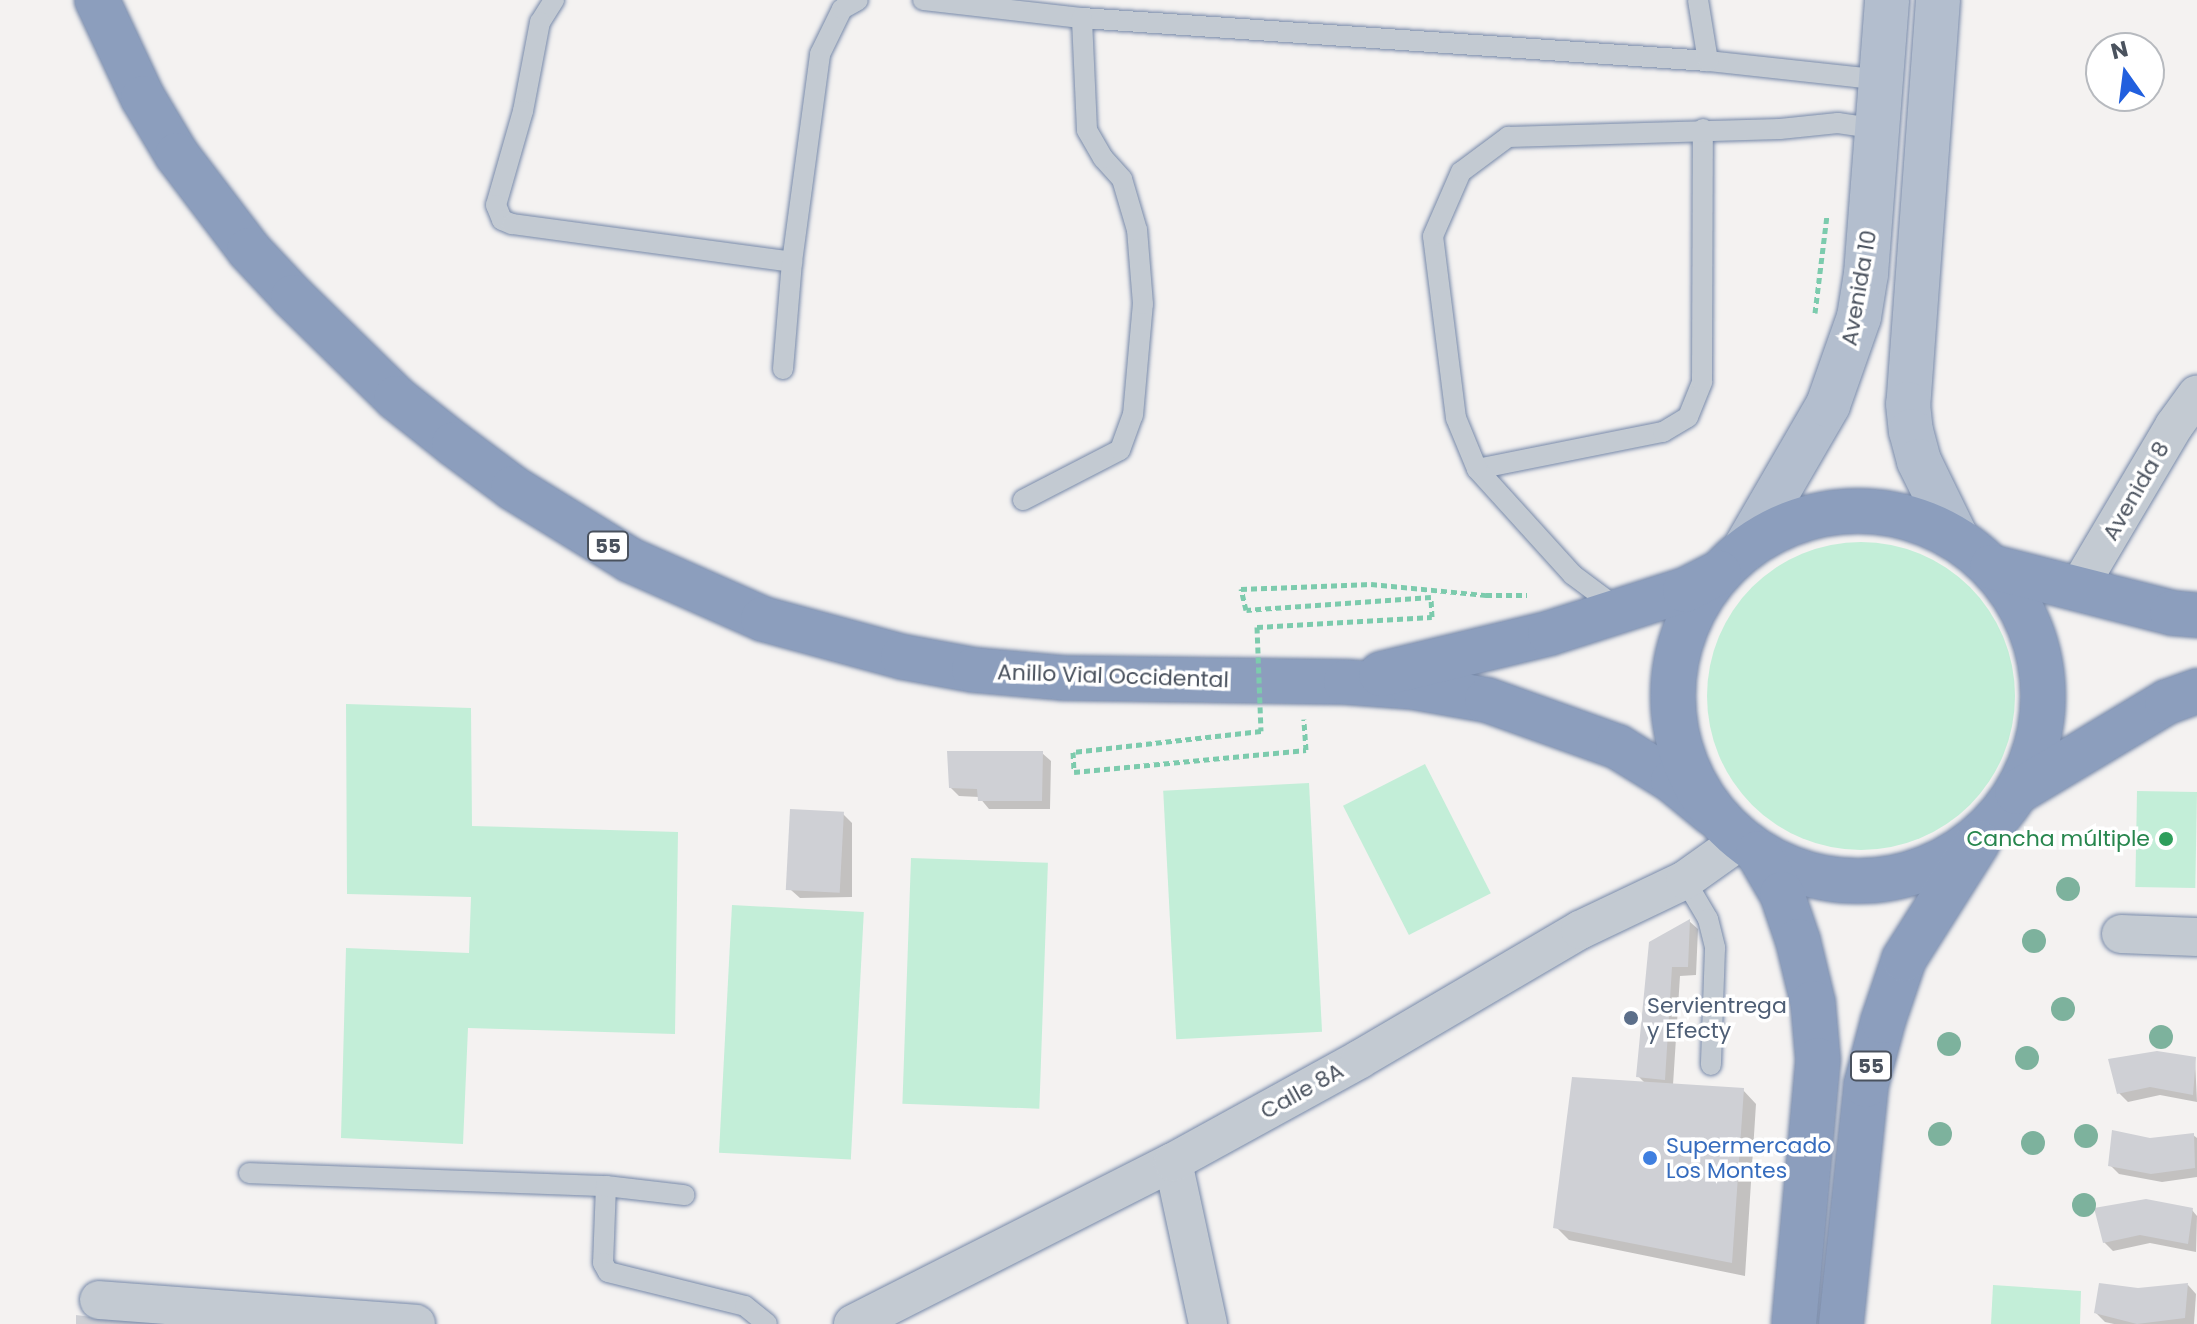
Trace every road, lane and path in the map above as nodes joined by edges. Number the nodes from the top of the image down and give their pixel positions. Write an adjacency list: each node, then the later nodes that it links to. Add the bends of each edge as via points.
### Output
1 (97, 0): 25 (highway, Anillo Vial Occidental / 55, via 143,98 177,155 249,250 293,297 396,398 454,444 513,488 630,560 763,619 903,657 974,670 1063,678)
2 (554, 0): 13 (lane, via 540,22 523,111 496,205 502,220)
3 (858, 0): 13 (lane, via 842,9 820,54)
4 (923, 0): 8 (lane)
5 (1698, 0): 9 (lane)
6 (1887, 0): 10 (main road, Avenida 10)
7 (1938, 0): 18 (main road, via 1908,404 1919,461)
8 (1082, 18): 9 (lane); 17 (lane, via 1087,130 1122,179 1137,230 1143,304 1133,415 1120,450)
9 (1708, 61): 10 (lane)
10 (1882, 80): 12 (main road, Avenida 10)
11 (1703, 129): 12 (lane, via 1838,123); 16 (lane, via 1702,382 1688,417 1663,432); 16 (lane, via 1508,137 1461,172 1433,236 1456,418)
12 (1878, 129): 19 (main road, Avenida 10, via 1866,274 1848,355 1810,439)
13 (792, 262): 14 (lane)
14 (783, 369)
15 (2197, 394): 22 (street, Avenida 8)
16 (1477, 469): 23 (lane, via 1573,575)
17 (1023, 500)
18 (1957, 539): 19 (highway, 55, via 1916,520 1872,511 1827,514 1784,526); 20 (highway, 55)
19 (1732, 561): 23 (highway, Anillo Vial Occidental / 55, via 1685,590); 30 (highway, 55, via 1697,603 1682,637 1672,711 1693,783)
20 (1992, 567): 22 (highway, 55); 28 (highway, 55, via 2017,599 2035,636 2044,675 2035,755)
21 (1295, 586): 25 (path, bridge, via 1241,589 1246,610 1431,597 1432,617 1257,627 1261,731 1073,752 1074,772 1306,750)
22 (2077, 590): 24 (highway, 55)
23 (1622, 612): 26 (highway, Anillo Vial Occidental / 55)
24 (2197, 615)
25 (1300, 681): 26 (highway, Anillo Vial Occidental / 55)
26 (1346, 682): 30 (highway, Anillo Vial Occidental / 55, via 1487,700 1557,723 1618,747 1673,781)
27 (2197, 691): 28 (highway, 55, via 2167,702)
28 (2017, 792): 29 (highway, 55)
29 (1983, 834): 30 (highway, 55, via 1914,873 1874,881 1794,871); 46 (highway, 55, via 1904,959 1883,1021 1866,1085)
30 (1738, 836): 31 (street, Calle 8A); 45 (highway, 55, via 1782,894 1813,1003 1818,1060)
31 (1685, 880): 34 (lane, via 1708,919 1715,948); 35 (street, Calle 8A, via 1580,930)
32 (2121, 934): 33 (street)
33 (2197, 937)
34 (1711, 1065)
35 (1173, 1162): 43 (street, Calle 8A); 44 (street)
36 (249, 1173): 37 (lane)
37 (606, 1186): 38 (lane); 42 (lane, via 603,1263 608,1272 745,1306)
38 (684, 1195)
39 (99, 1300): 40 (street)
40 (355, 1322): 41 (street)
41 (416, 1324)
42 (767, 1324)
43 (853, 1324)
44 (1208, 1324)
45 (1794, 1324)
46 (1841, 1324)

